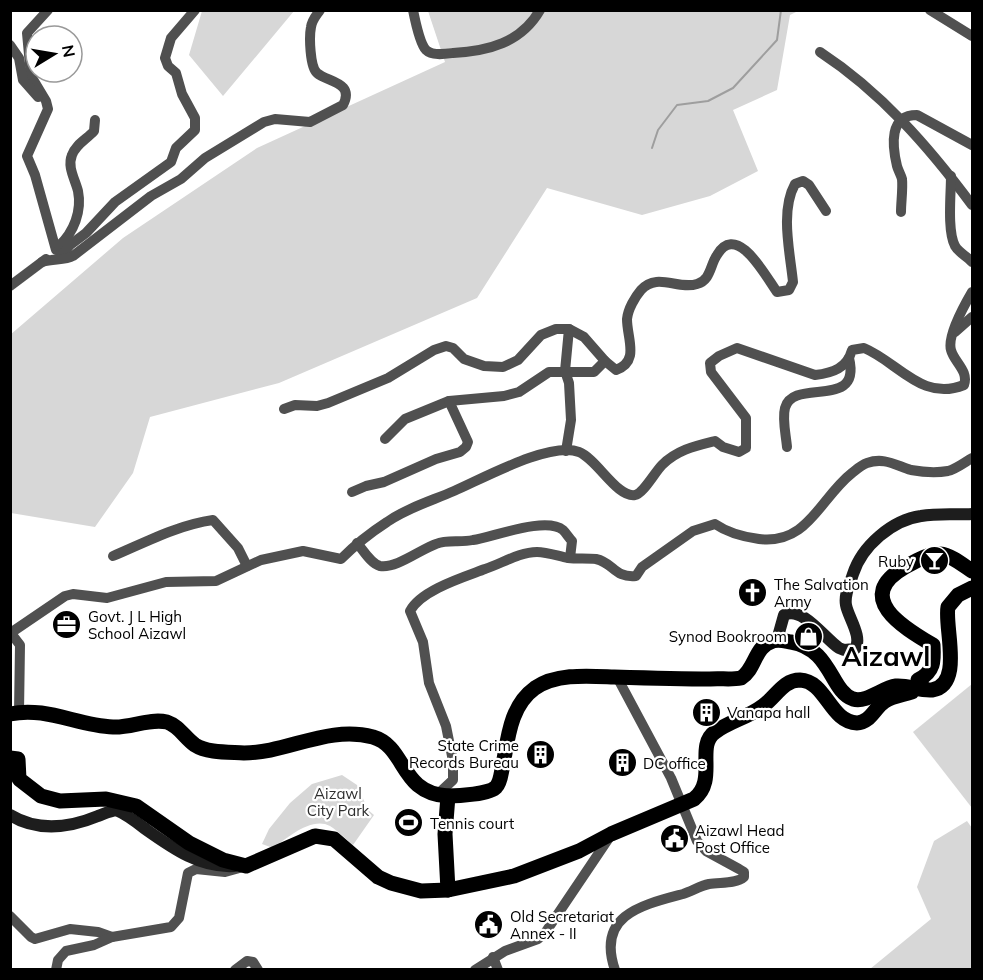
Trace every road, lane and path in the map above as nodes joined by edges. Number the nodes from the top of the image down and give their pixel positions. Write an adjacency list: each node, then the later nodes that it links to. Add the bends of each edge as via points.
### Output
1 (48, 10): 10 (street, via 27,33 31,76)
2 (195, 10): 18 (street, via 171,38 165,58 176,73 195,118 195,130 176,148 171,162 115,202)
3 (320, 10): 18 (street, via 311,26 312,66 317,74 342,87 343,105 310,122 264,122 205,158 73,256 67,259)
4 (413, 10): 5 (street, via 425,48 438,54 498,46 526,28)
5 (540, 10)
6 (930, 10): 7 (street)
7 (972, 36)
8 (10, 45): 10 (street, via 19,58 23,80)
9 (820, 52): 11 (street, via 868,86)
10 (48, 109): 18 (street, via 27,156)
11 (900, 119): 13 (street, via 917,115); 14 (street); 17 (street, via 895,139 902,178)
12 (95, 120): 18 (street, via 94,131 71,156 79,209)
13 (972, 145)
14 (951, 175): 15 (street); 19 (street, via 954,244)
15 (972, 205)
16 (826, 211): 26 (street, via 809,185 803,181 795,184 786,220 793,282 789,290 777,292 752,255 732,244 717,255 708,278 698,284 663,281 642,289 627,316 630,359 616,370)
17 (901, 212)
18 (57, 254): 20 (street)
19 (972, 262)
20 (10, 286)
21 (972, 292): 24 (street)
22 (972, 317): 24 (street)
23 (569, 329): 26 (street, via 584,337); 27 (street); 29 (street, via 541,335 518,360 503,367 464,359 446,346 388,378 328,403)
24 (952, 334): 25 (street, via 951,350 966,380 958,387 928,388 864,348 852,350)
25 (849, 358): 31 (street, via 851,375 847,382 839,388 790,400 785,407); 32 (street, via 829,374 815,375 737,348 719,356 710,363 711,372 746,418 746,448 739,452 715,441 682,450 660,466 636,496 625,494 587,457 577,451)
26 (605, 361): 27 (street, via 594,372)
27 (565, 371): 28 (street, via 549,372 529,387 504,396); 32 (street, via 571,420)
28 (449, 401): 30 (street, via 405,419); 34 (street, via 468,442 466,447)
29 (284, 409)
30 (385, 439)
31 (787, 447)
32 (566, 451): 36 (street, via 531,457 413,508)
33 (972, 458): 38 (street, via 950,471 912,470 879,459 863,464 844,479 810,520 783,539 750,538 715,524 693,531 642,567 636,576 616,573 606,562)
34 (352, 492)
35 (972, 514): 43 (street, via 913,518 868,547 855,568 845,597 857,641 855,649 839,648 800,614 791,612 784,615)
36 (357, 543): 38 (street, via 375,563 387,566 438,543 554,526 572,541); 39 (street, via 341,559 303,551)
37 (113, 556): 39 (street, via 195,522 213,520 238,548)
38 (570, 558): 48 (street, via 535,552 513,558 448,583 411,609 423,642 429,683 452,752 453,780)
39 (247, 566): 42 (street, via 216,581 166,582 107,598 65,596)
40 (972, 571): 45 (main road, via 940,554 916,561 885,581 881,593 884,603 900,625 933,645 934,662 927,675 918,680)
41 (972, 588): 45 (main road, via 951,601 946,613 951,659 946,680 938,688)
42 (11, 632): 46 (street, via 20,645)
43 (777, 640): 44 (main road, via 764,645 741,678); 45 (main road, via 810,648 842,690 854,699 897,686)
44 (616, 677): 48 (main road, via 566,677 535,688 514,715 496,787 485,792); 49 (street)
45 (924, 690): 49 (main road, via 888,699 868,719 857,723 838,714 815,686 803,680 791,682 762,708 711,736 704,787 699,795)
46 (15, 713): 48 (main road, via 45,713 105,727 157,721 175,727 196,746 245,753 328,735 372,737 389,746 412,780)
47 (10, 758): 52 (main road, via 18,759 19,779 41,796 60,801 106,799 136,806 189,843 223,860)
48 (443, 795): 53 (main road)
49 (682, 805): 51 (main road); 62 (street, via 701,847 740,869 744,876 738,881 706,885 666,898 620,919 612,930)
50 (10, 815): 52 (street, via 23,823 50,827 78,823 116,810 200,861 217,866)
51 (611, 834): 53 (main road, via 514,876); 56 (street, via 546,933)
52 (246, 866): 53 (main road, via 315,836 334,840 378,877 391,883 421,891); 55 (street, via 225,872 191,871 174,925)
53 (448, 890)
54 (10, 916): 55 (street, via 35,939 70,929)
55 (112, 937): 57 (street, via 66,951)
56 (493, 957): 60 (street); 61 (street)
57 (56, 969)
58 (235, 969): 59 (street, via 247,961)
59 (258, 969)
60 (475, 969)
61 (498, 969)
62 (615, 969)

